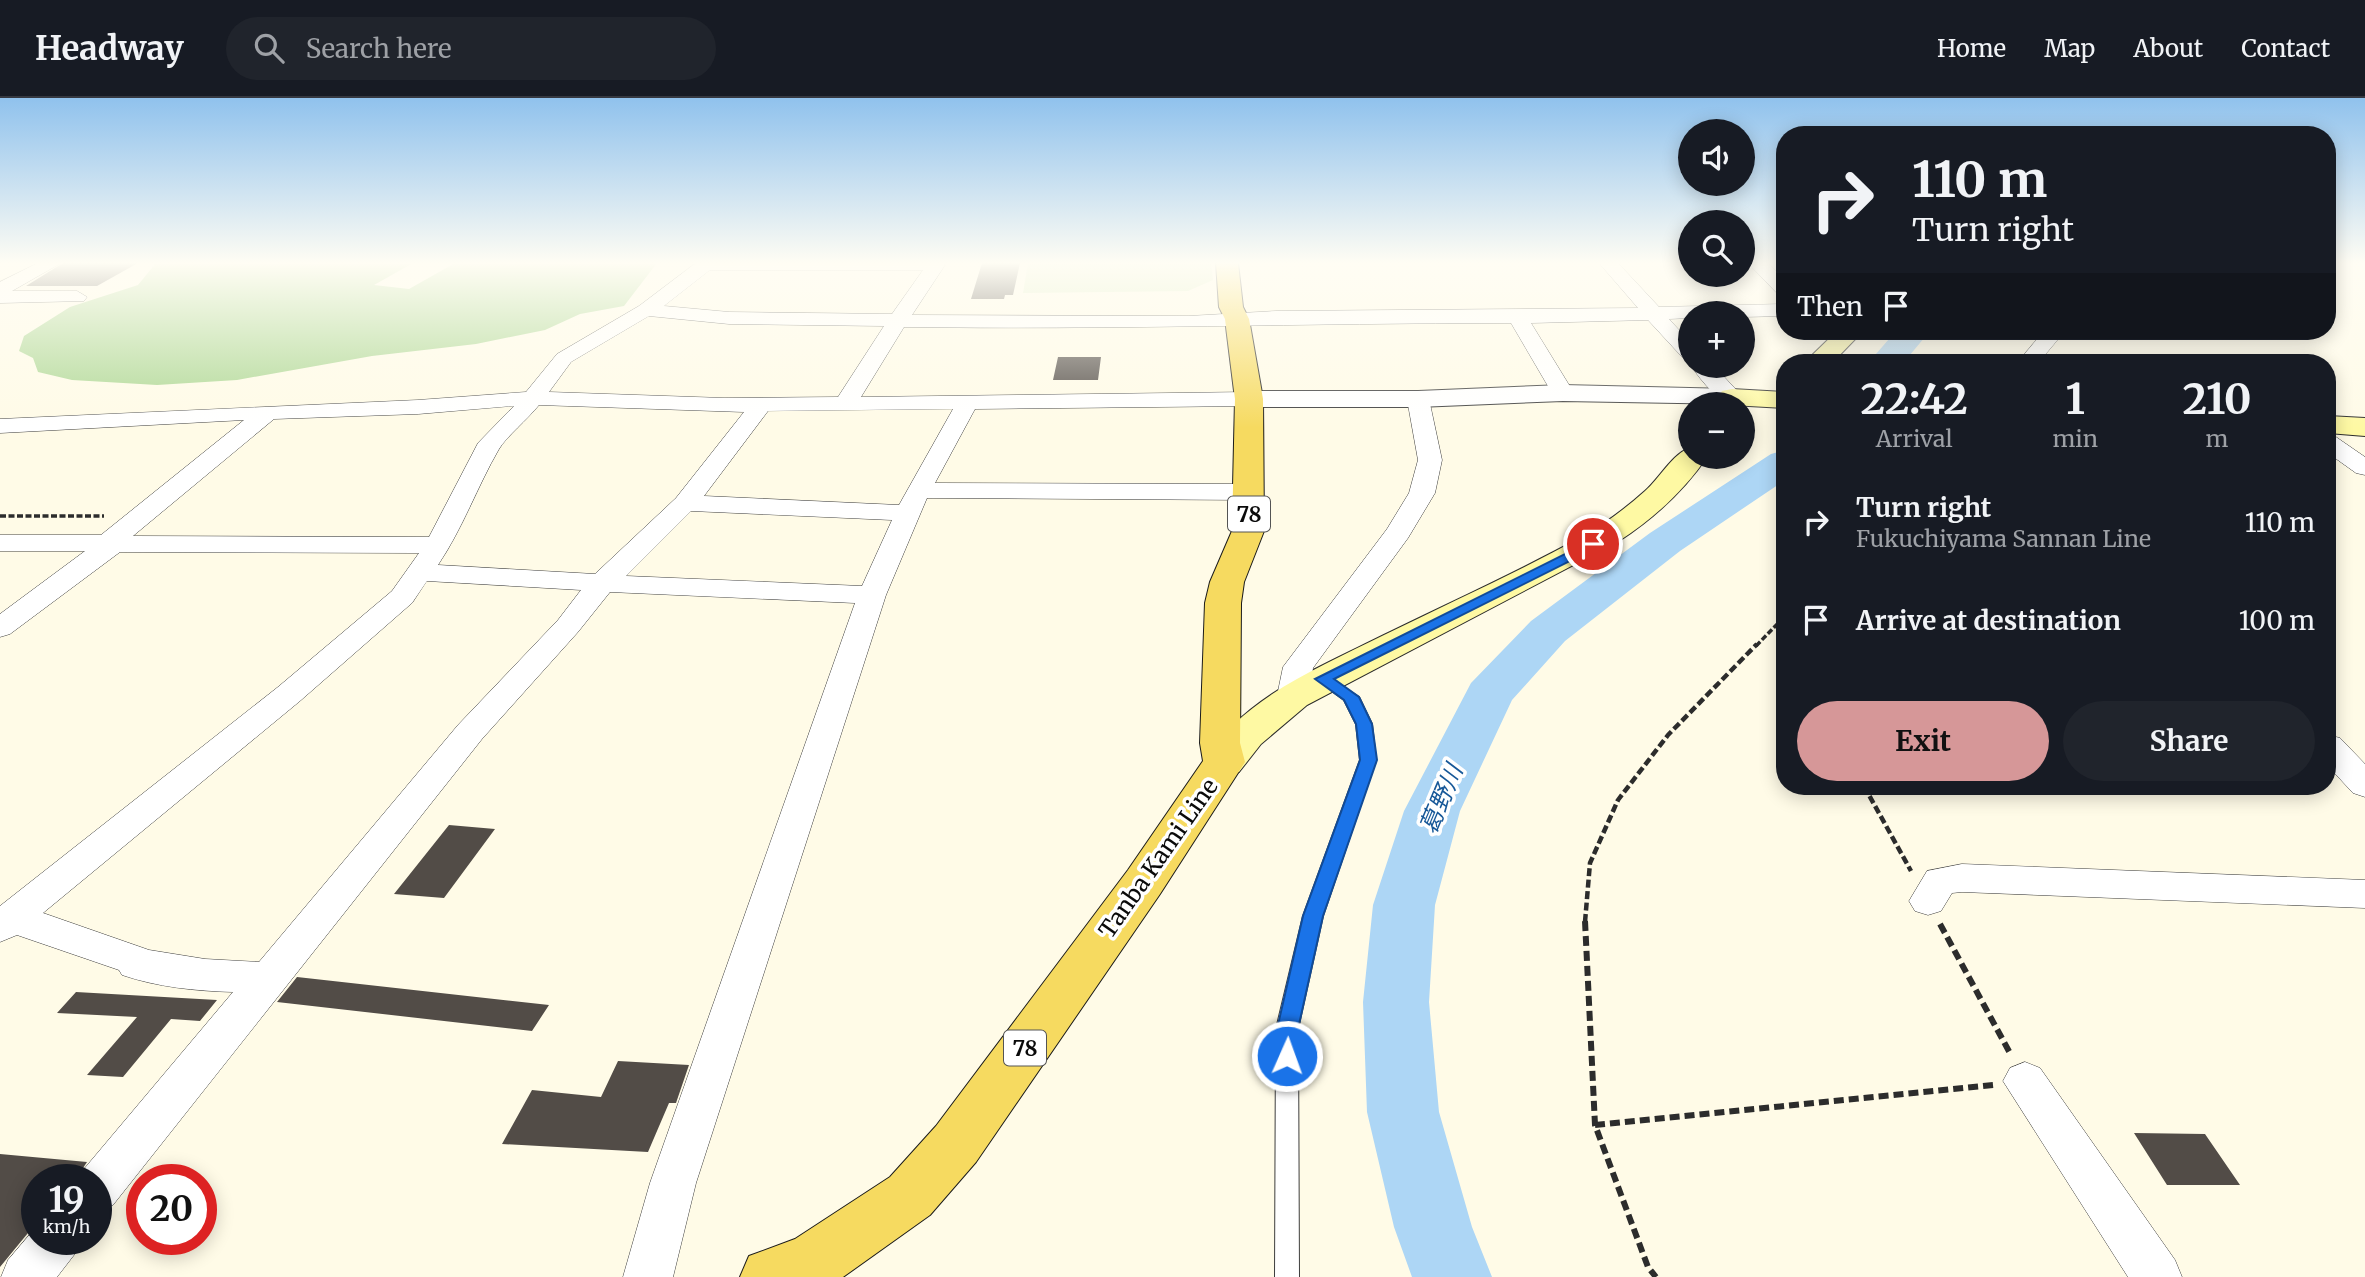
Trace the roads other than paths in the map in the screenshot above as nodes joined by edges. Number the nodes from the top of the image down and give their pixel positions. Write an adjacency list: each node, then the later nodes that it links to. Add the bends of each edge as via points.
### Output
1 (632, 318): 17 (street, via 564,358)
2 (730, 318): 8 (street)
3 (902, 318): 8 (street)
4 (1375, 318): 7 (street)
5 (1519, 318): 16 (street)
6 (1657, 318): 11 (street)
7 (1237, 319): 8 (street); 19 (main road, Tanba Kami Line / 78)
8 (900, 321): 23 (street)
9 (1840, 340): 12 (main road)
10 (2047, 340): 13 (street)
11 (1678, 341)
12 (1826, 354)
13 (2035, 354)
14 (1712, 378): 15 (street)
15 (1723, 392)
16 (1563, 393): 20 (street); 21 (street)
17 (533, 398): 25 (street); 26 (street); 38 (street, via 490,443)
18 (1776, 398): 22 (main road)
19 (1249, 399): 20 (street); 24 (street); 33 (main road, Tanba Kami Line / 78)
20 (1418, 399): 43 (street, via 1430,460 1422,493 1399,532 1298,667)
21 (1678, 399)
22 (1755, 400)
23 (846, 402): 24 (street); 25 (street)
24 (968, 402): 34 (street)
25 (762, 404): 35 (street)
26 (268, 411): 28 (street); 37 (street)
27 (2336, 425): 29 (main road)
28 (0, 426)
29 (2365, 427)
30 (2336, 448): 31 (street)
31 (2365, 468)
32 (1683, 469): 43 (main road, via 1668,490 1593,544)
33 (1250, 492): 34 (street); 42 (main road, Tanba Kami Line / 78, via 1248,531 1223,603)
34 (913, 501): 35 (street); 40 (street)
35 (685, 503): 39 (street)
36 (0, 543): 37 (street)
37 (111, 544): 38 (street); 41 (street)
38 (430, 559): 39 (street); 49 (street, via 402,597 344,649)
39 (602, 583): 40 (street); 50 (street, via 470,732)
40 (873, 595): 55 (street, via 673,1183)
41 (0, 628)
42 (1221, 686): 43 (main road, via 1230,698 1242,703); 45 (main road, Tanba Kami Line / 78)
43 (1299, 693): 45 (main road, via 1247,735); 57 (lane, via 1351,697 1364,724 1368,760 1313,916 1287,1029)
44 (2336, 754): 46 (street)
45 (1224, 762): 56 (main road, Tanba Kami Line / 78, via 956,1144 910,1196 812,1263)
46 (2365, 785)
47 (2365, 894): 48 (street, via 1962,878 1940,881)
48 (1928, 901)
49 (6, 922): 50 (street, via 133,959 136,964 205,975)
50 (266, 978): 52 (street)
51 (2025, 1082): 58 (street)
52 (112, 1170)
53 (44, 1255): 54 (street)
54 (26, 1277)
55 (648, 1277)
56 (771, 1277)
57 (1287, 1277)
58 (2157, 1277)

